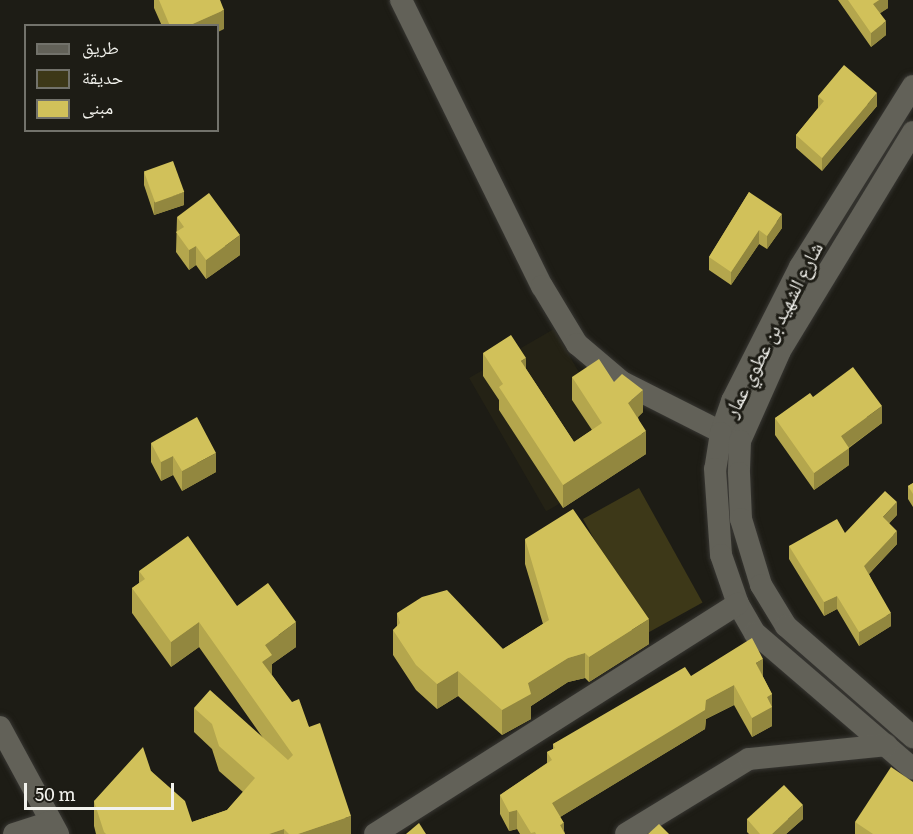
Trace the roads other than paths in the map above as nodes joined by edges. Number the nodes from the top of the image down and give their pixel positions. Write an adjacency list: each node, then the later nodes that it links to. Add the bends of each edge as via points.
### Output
1 (401, 0): 4 (street, via 537,276 577,344 622,382)
2 (913, 86): 4 (street, شارع الشهيد بن عطوي عمار, via 800,267 732,401)
3 (913, 132): 4 (street, شارع الشهيد بن عطوي عمار)
4 (730, 437): 5 (street, شارع الشهيد بن عطوي عمار, via 715,469 716,519 721,555); 7 (street, شارع الشهيد بن عطوي عمار, via 741,519 760,585 786,626)
5 (738, 604): 8 (street, شارع الشهيد بن عطوي عمار, via 755,633); 12 (street)
6 (0, 727): 10 (street)
7 (913, 737)
8 (886, 745): 9 (street, شارع الشهيد بن عطوي عمار); 13 (street, via 749,759)
9 (913, 769)
10 (54, 828): 11 (street)
11 (14, 834)
12 (375, 834)
13 (626, 834)

